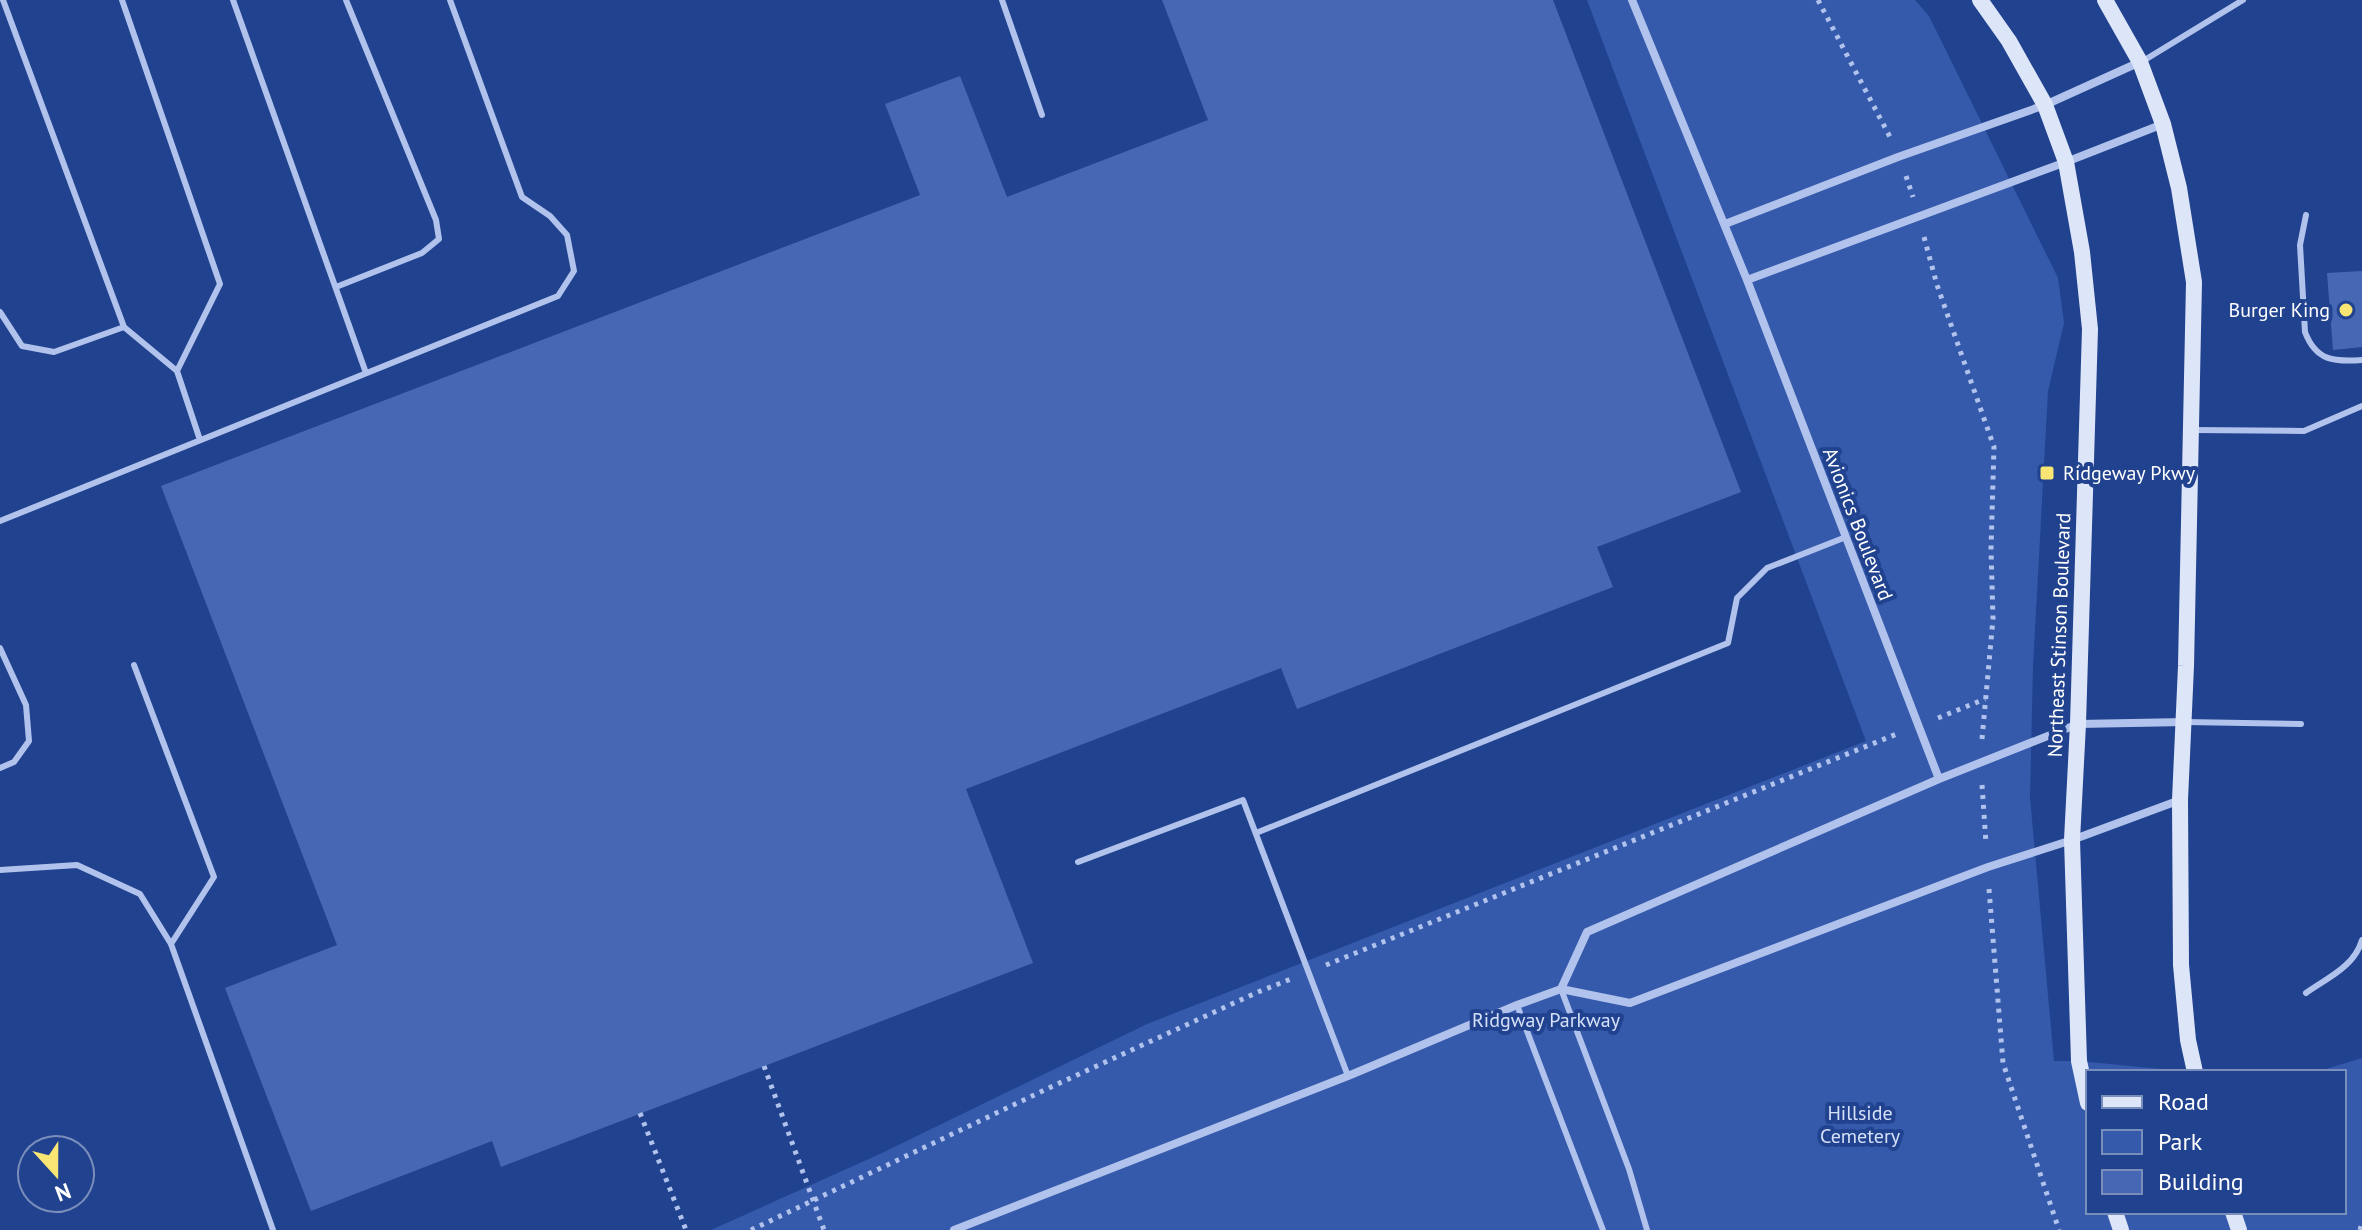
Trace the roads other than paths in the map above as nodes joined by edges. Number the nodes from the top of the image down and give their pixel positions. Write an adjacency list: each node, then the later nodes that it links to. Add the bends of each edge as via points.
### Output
1 (3, 0): 21 (lane)
2 (122, 0): 23 (lane, via 220,284)
3 (233, 0): 19 (lane)
4 (346, 0): 19 (lane, via 436,220 439,239 422,253)
5 (450, 0): 24 (lane, via 522,197 567,235 574,271 558,296)
6 (1002, 0): 13 (lane)
7 (1632, 0): 17 (street, Avionics Boulevard)
8 (1980, 0): 12 (main road, Northeast Stinson Boulevard)
9 (2105, 0): 11 (main road)
10 (2243, 0): 11 (lane)
11 (2140, 62): 12 (street); 14 (main road)
12 (2045, 105): 15 (main road, Northeast Stinson Boulevard); 17 (street)
13 (1042, 115)
14 (2163, 124): 15 (street); 26 (main road, via 2194,282)
15 (2066, 162): 18 (street); 33 (main road, Northeast Stinson Boulevard, via 2090,329)
16 (2306, 215): 22 (lane, via 2300,245 2305,332 2321,355 2337,362)
17 (1725, 224): 18 (street, Avionics Boulevard)
18 (1747, 280): 29 (street, Avionics Boulevard)
19 (336, 287): 24 (lane)
20 (0, 312): 21 (lane, via 22,346 54,352)
21 (124, 327): 23 (lane)
22 (2362, 360)
23 (177, 371): 27 (lane)
24 (366, 373): 27 (lane)
25 (2362, 406): 26 (lane, via 2304,431)
26 (2191, 430): 32 (main road)
27 (200, 440): 28 (lane)
28 (0, 521)
29 (1846, 537): 36 (street, Avionics Boulevard); 38 (lane, via 1767,568 1737,598 1728,643)
30 (0, 648): 35 (lane, via 26,705 29,741 14,762)
31 (134, 665): 43 (lane, via 214,877)
32 (2185, 722): 33 (street); 34 (lane); 37 (main road)
33 (2078, 724): 36 (street); 39 (main road, Northeast Stinson Boulevard)
34 (2301, 724)
35 (0, 768)
36 (1939, 779): 44 (street, via 1587,932)
37 (2180, 800): 39 (street); 47 (main road, via 2181,965)
38 (1256, 833): 40 (lane, via 1243,800); 48 (lane)
39 (2072, 840): 44 (street, via 1630,1003); 49 (main road, Northeast Stinson Boulevard, via 2079,1061)
40 (1078, 862)
41 (0, 870): 43 (lane, via 77,865 140,894)
42 (2362, 940): 45 (lane, via 2351,962)
43 (171, 944): 50 (lane)
44 (1561, 989): 46 (street); 53 (lane)
45 (2306, 993)
46 (1517, 1005): 48 (street); 52 (lane)
47 (2195, 1070)
48 (1348, 1076): 51 (street)
49 (2086, 1094)
50 (273, 1230)
51 (954, 1230)
52 (1603, 1230)
53 (1647, 1230)

